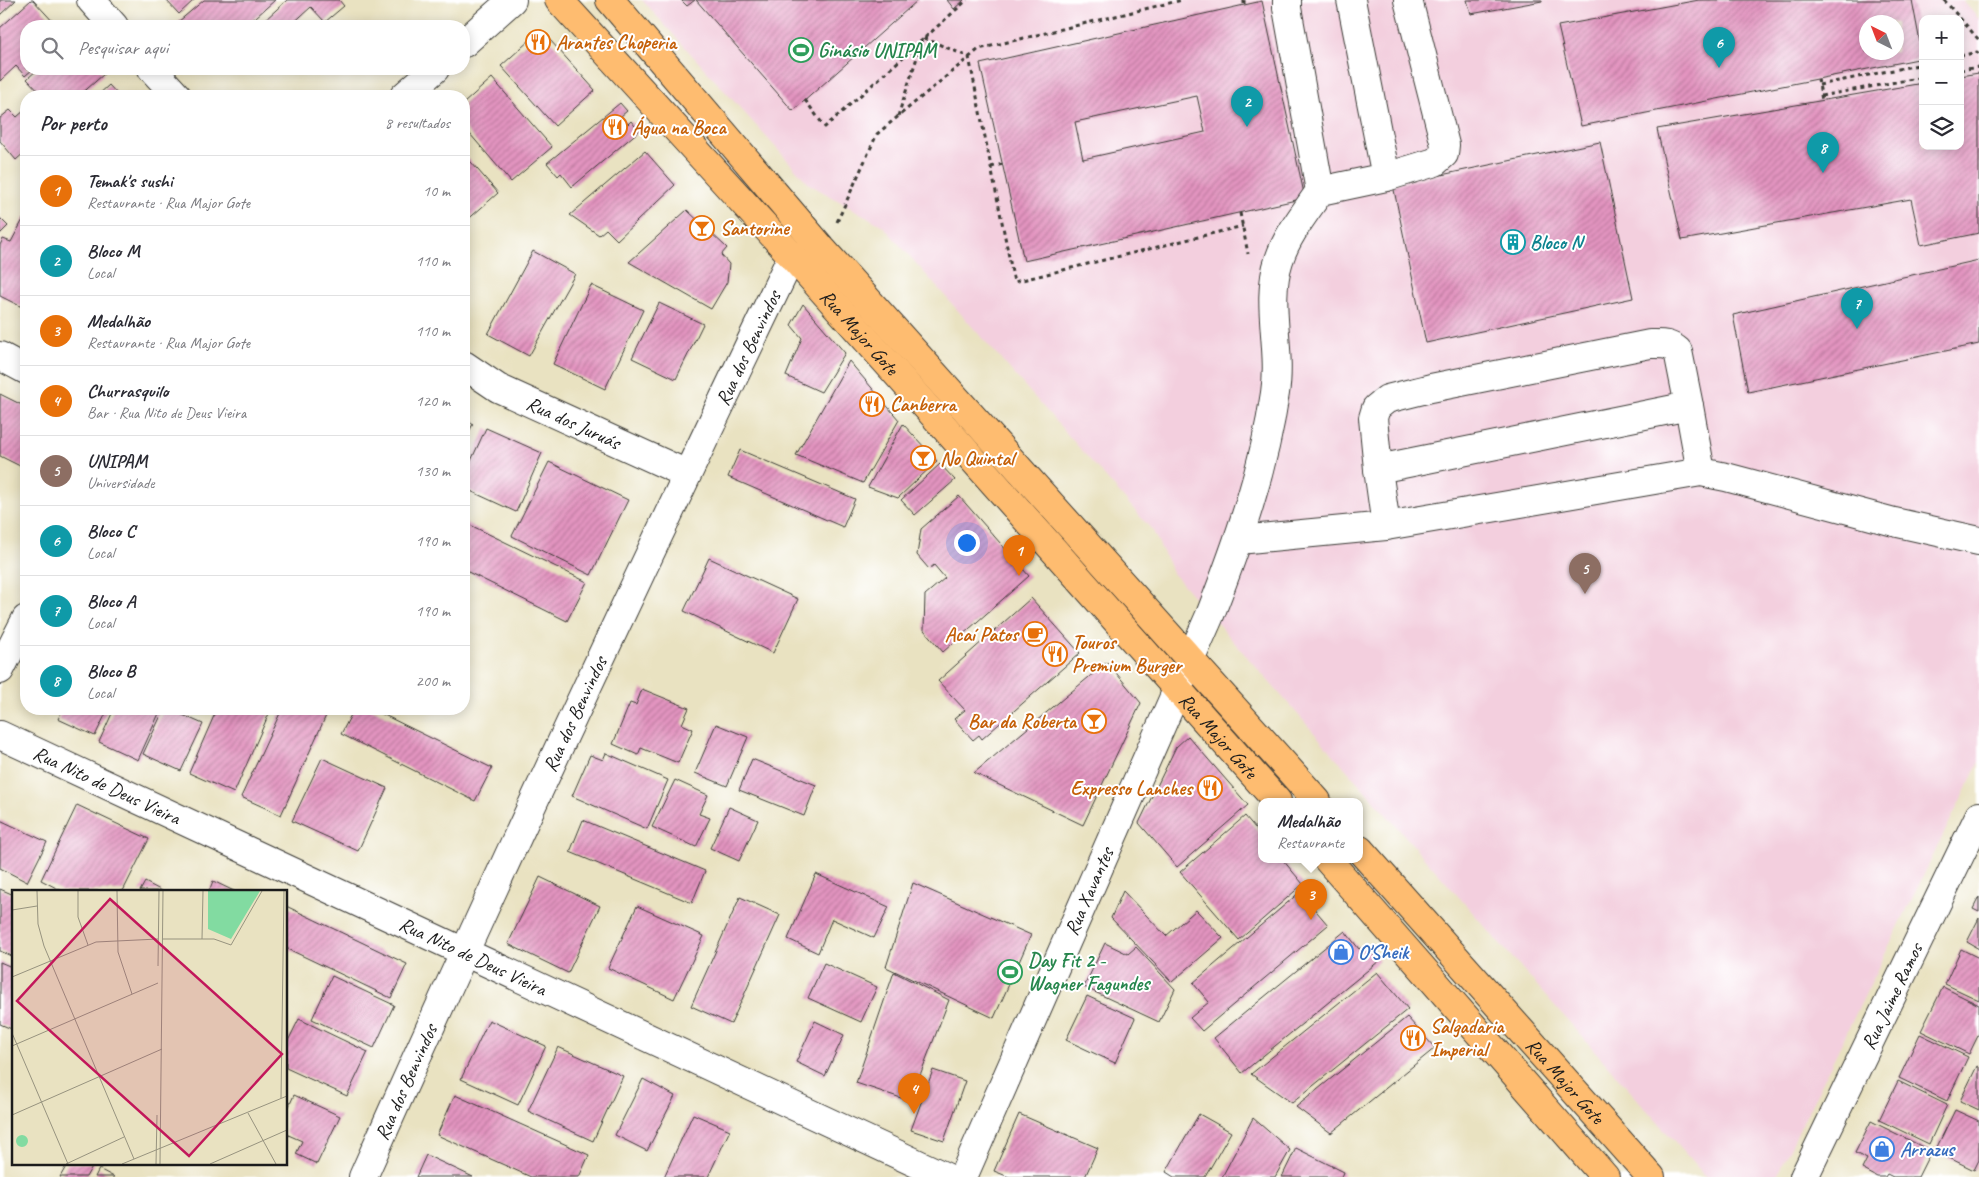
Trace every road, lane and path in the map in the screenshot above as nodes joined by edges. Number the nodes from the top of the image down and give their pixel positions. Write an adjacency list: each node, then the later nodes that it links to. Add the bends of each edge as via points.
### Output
1 (91, 0): 11 (street)
2 (512, 0): 12 (street)
3 (559, 0): 38 (main road, Rua Major Gote)
4 (610, 0): 37 (main road, Rua Major Gote)
5 (967, 0): 13 (path)
6 (1182, 0): 17 (path, via 979,49)
7 (1288, 0): 35 (street)
8 (1351, 0): 34 (street)
9 (1408, 0): 34 (street, via 1446,145 1444,154 1435,162)
10 (1944, 0): 14 (path)
11 (109, 20)
12 (470, 38)
13 (924, 38): 17 (path); 29 (path, via 825,127); 31 (path)
14 (1979, 40)
15 (1979, 54): 16 (path)
16 (1964, 55)
17 (969, 57): 31 (path); 33 (path)
18 (1919, 65): 25 (path)
19 (1979, 67): 20 (path)
20 (1964, 69)
21 (158, 75): 26 (street)
22 (428, 75): 27 (street)
23 (1919, 78): 28 (path)
24 (1818, 79): 25 (path)
25 (1819, 86): 28 (path)
26 (171, 90)
27 (411, 90)
28 (1821, 96): 30 (path)
29 (805, 100)
30 (1822, 100)
31 (898, 117): 37 (path, via 877,134)
32 (1002, 164): 33 (path)
33 (991, 167): 36 (path, via 1014,282)
34 (1386, 177): 35 (street)
35 (1320, 191): 47 (street, Rua Xavantes, via 1292,231 1279,260 1274,283 1276,391)
36 (1243, 226)
37 (822, 249): 50 (main road, Rua Major Gote)
38 (792, 256): 45 (street, Rua dos Benvindos); 52 (main road, Rua Major Gote)
39 (0, 356): 40 (street)
40 (20, 367)
41 (470, 369): 45 (street, Rua dos Juruás, via 498,388)
42 (1689, 406): 43 (street); 43 (street, via 1678,351 1666,344 1650,344 1450,384 1387,399 1376,408 1373,418); 44 (street)
43 (1378, 469): 46 (street)
44 (1701, 472): 46 (street); 48 (street)
45 (687, 474): 59 (street, Rua dos Benvindos)
46 (1386, 526): 47 (street)
47 (1239, 540): 50 (street, Rua Xavantes)
48 (1979, 541)
49 (20, 631): 51 (street)
50 (1191, 659): 52 (street, Rua Xavantes); 55 (main road, Rua Major Gote)
51 (0, 670)
52 (1178, 688): 54 (main road, Rua Major Gote); 62 (street, Rua Xavantes)
53 (0, 735): 59 (street, Rua Nito de Deus Vieira)
54 (1274, 798)
55 (1314, 798)
56 (1979, 816): 65 (street, Rua Jaime Ramos)
57 (1363, 853): 64 (main road, Rua Major Gote)
58 (1330, 863): 63 (main road, Rua Major Gote)
59 (463, 952): 60 (street, Rua dos Benvindos); 61 (street, Rua Nito de Deus Vieira)
60 (363, 1177)
61 (946, 1177)
62 (962, 1177)
63 (1605, 1177)
64 (1651, 1177)
65 (1804, 1177)

